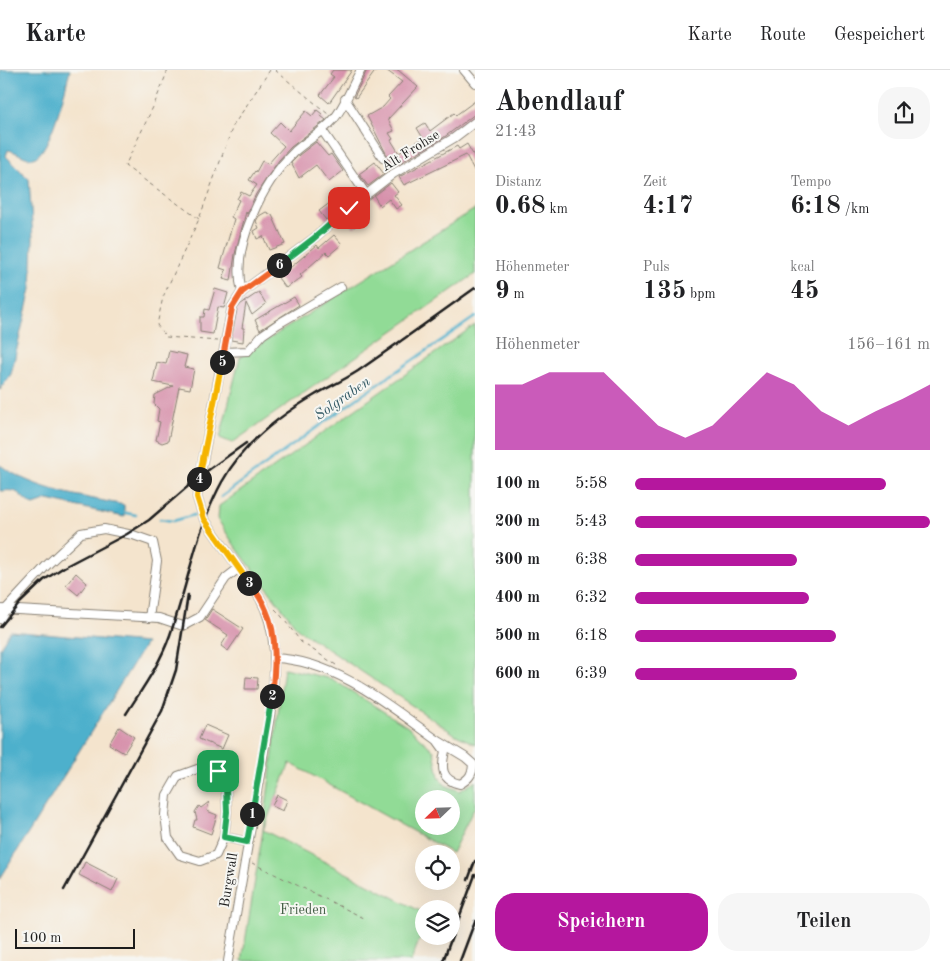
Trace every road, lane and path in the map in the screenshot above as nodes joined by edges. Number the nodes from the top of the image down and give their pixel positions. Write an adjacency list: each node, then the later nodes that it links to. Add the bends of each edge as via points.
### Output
1 (168, 70): 13 (path, via 125,166)
2 (270, 70): 13 (path, via 233,126)
3 (275, 70): 8 (path)
4 (362, 70): 7 (street)
5 (464, 70): 6 (street)
6 (475, 83)
7 (345, 99): 8 (street); 11 (street)
8 (334, 119): 10 (street)
9 (475, 122): 12 (street, Alt Frohse)
10 (322, 130): 12 (street); 15 (street, via 281,167 261,197 244,233 238,279)
11 (383, 158)
12 (366, 194): 15 (street, Alt Frohse)
13 (199, 219): 16 (path, via 163,297 157,325 166,337)
14 (341, 287): 17 (street, via 278,324 248,350)
15 (242, 292): 16 (street, Alt Frohse, via 232,308)
16 (226, 341): 17 (street, Alt Frohse)
17 (224, 352): 18 (street, Alt Frohse)
18 (197, 497): 19 (street, Burgwall, via 204,519)
19 (239, 568): 21 (street, via 226,578 200,617 183,626); 23 (street, Burgwall, via 267,610)
20 (3, 609): 21 (street); 21 (street, via 81,534 104,529 153,542 158,561); 22 (street)
21 (149, 618)
22 (0, 619)
23 (274, 658): 24 (street, via 319,666 339,674); 26 (street, Burgwall, via 272,704)
24 (437, 740): 24 (street, via 445,751 442,769 446,777 452,783 468,780 473,772 472,764)
25 (224, 837): 25 (street, via 216,855 200,861 180,855 168,838 165,815 167,795 178,776 203,767 218,771 226,788); 26 (street)
26 (247, 842): 27 (street, Burgwall)
27 (244, 861): 28 (path); 29 (street, Burgwall)
28 (366, 919)
29 (228, 961)

